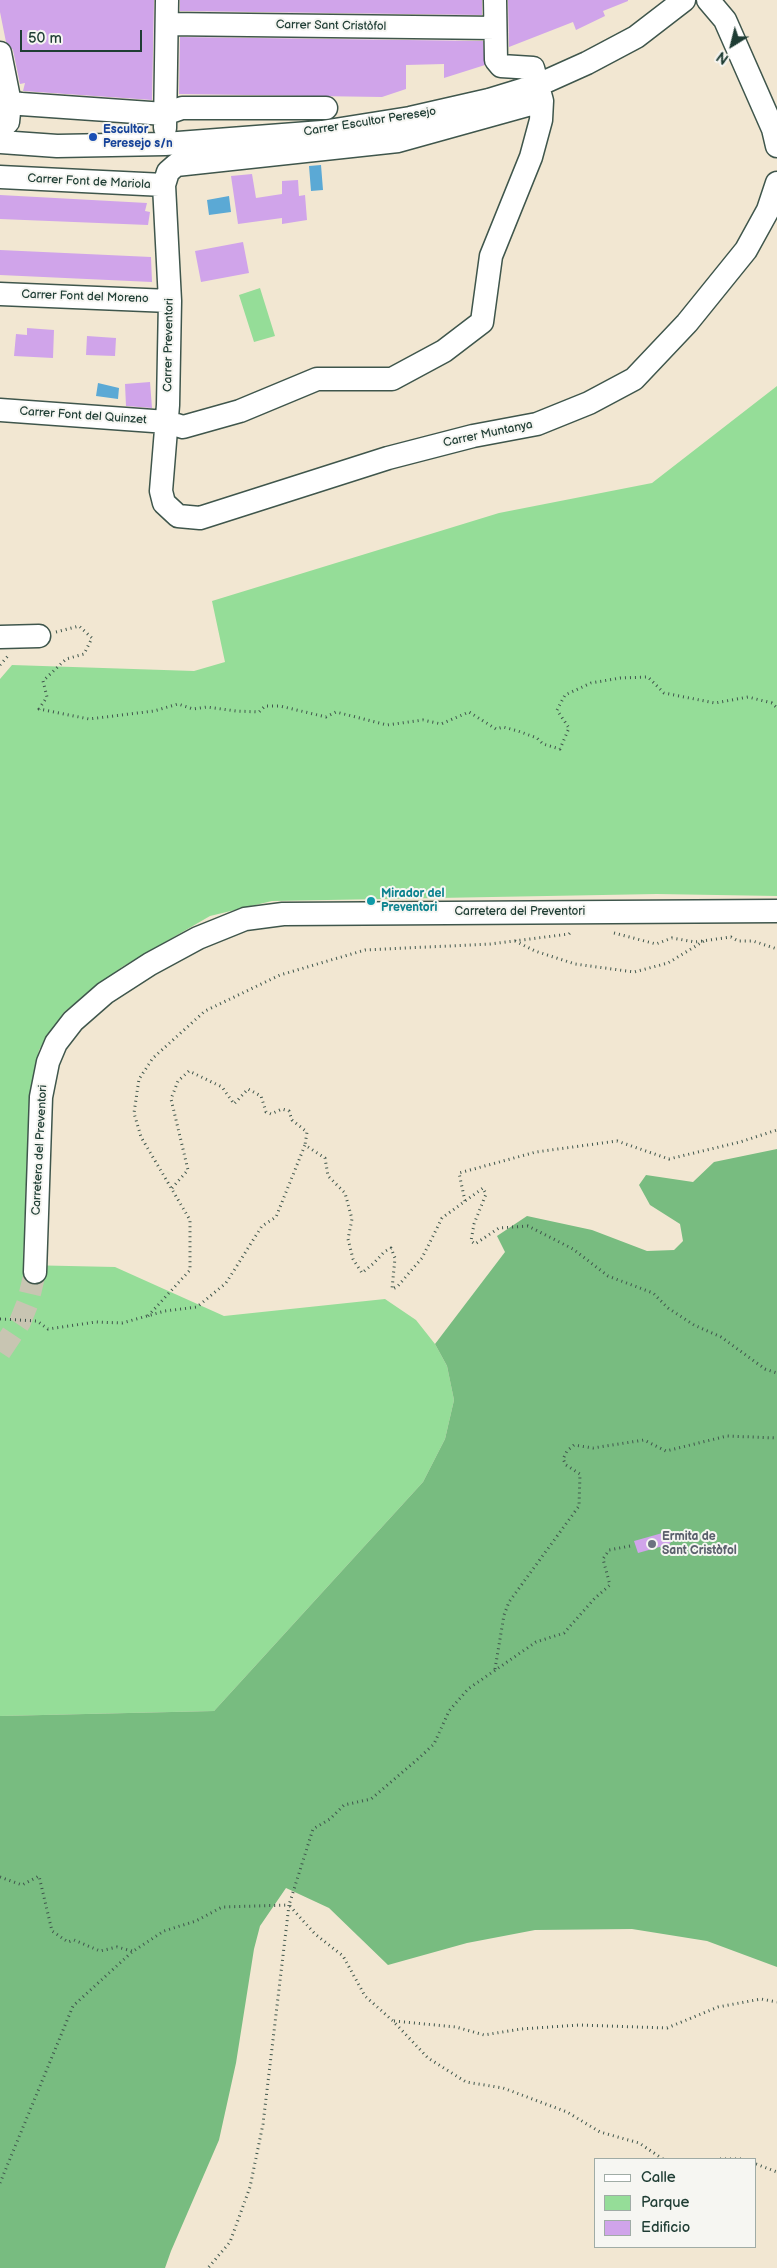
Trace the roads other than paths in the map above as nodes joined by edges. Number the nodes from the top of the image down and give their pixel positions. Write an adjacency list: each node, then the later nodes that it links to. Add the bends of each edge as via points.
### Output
1 (167, 0): 5 (street)
2 (495, 0): 6 (street)
3 (684, 0): 8 (street, Carrer Escultor Peresejo, via 636,37)
4 (708, 0): 13 (street, via 725,20 774,129)
5 (167, 24): 6 (street, Carrer Sant Cristòfol); 10 (street)
6 (495, 28): 8 (street, via 496,60 502,66 532,68)
7 (0, 53): 11 (street)
8 (540, 93): 12 (street, Carrer Escultor Peresejo, via 322,132); 15 (street, Carrer Escultor Peresejo, via 398,141 176,166); 20 (street, Carrer Font del Quinzet, via 541,120 532,157 491,256 482,322 444,351 392,380 317,379 240,411 183,427)
9 (326, 108): 10 (street, Carrer Escultor Peresejo, via 182,108)
10 (166, 114): 11 (street, Carrer Escultor Peresejo); 12 (street)
11 (4, 119): 12 (street, Carrer Escultor Peresejo, via 29,145)
12 (165, 144)
13 (777, 146)
14 (0, 177): 15 (street, Carrer Font de Mariola)
15 (166, 178): 18 (street, Carrer Preventori)
16 (777, 183): 21 (street, Carrer Muntanya, via 768,210 746,250 688,323 634,379 589,403 537,424 473,436 388,458 200,518 178,516)
17 (0, 294): 18 (street, Carrer Font del Moreno)
18 (170, 300): 20 (street, Carrer Preventori)
19 (0, 410): 20 (street, Carrer Font del Quinzet)
20 (167, 422): 21 (street, Carrer Preventori, via 161,491)
21 (164, 503)
22 (40, 636): 23 (street)
23 (0, 637)
24 (777, 911): 25 (street, Carretera del Preventori, via 283,914 245,919 198,938 105,992 73,1020 56,1043 48,1062 41,1098)
25 (35, 1272)

